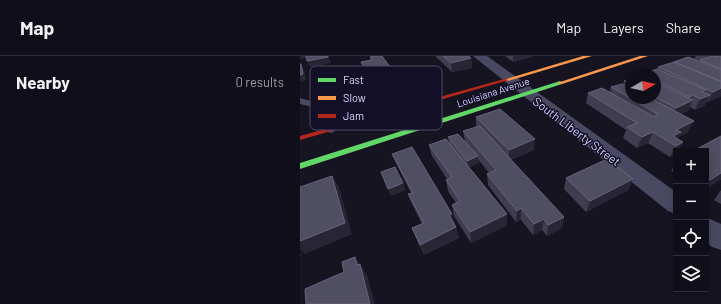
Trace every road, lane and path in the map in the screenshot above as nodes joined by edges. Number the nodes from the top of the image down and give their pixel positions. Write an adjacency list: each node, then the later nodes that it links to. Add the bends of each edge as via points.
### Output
1 (479, 56): 6 (street, South Liberty Street)
2 (590, 56): 6 (street, Louisiana Avenue)
3 (611, 56): 5 (street)
4 (645, 56): 5 (street, Louisiana Avenue)
5 (625, 62): 7 (street, Louisiana Avenue)
6 (509, 78): 7 (street, South Liberty Street); 8 (street, Louisiana Avenue)
7 (528, 93): 11 (street, Louisiana Avenue); 16 (street, South Liberty Street)
8 (442, 97)
9 (300, 101): 10 (lane)
10 (310, 103)
11 (442, 121)
12 (330, 130): 14 (street, Louisiana Avenue)
13 (412, 130): 15 (street, Louisiana Avenue)
14 (300, 138)
15 (300, 166)
16 (673, 203)
17 (709, 229): 18 (street)
18 (721, 238)

